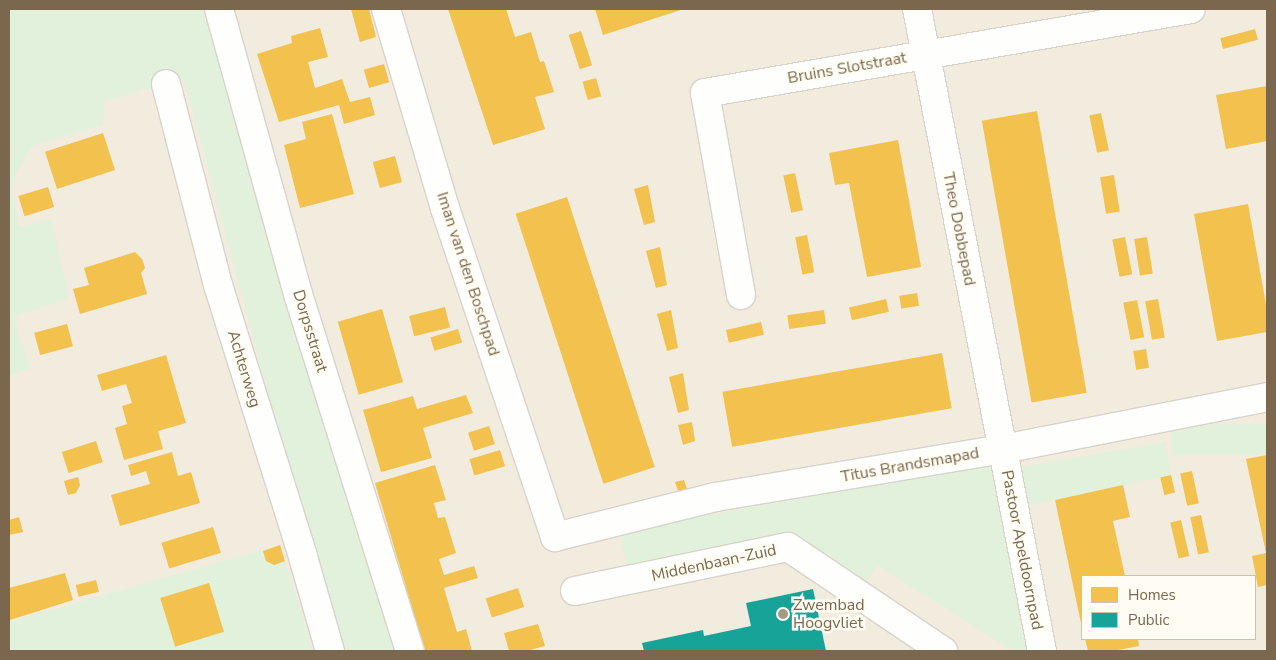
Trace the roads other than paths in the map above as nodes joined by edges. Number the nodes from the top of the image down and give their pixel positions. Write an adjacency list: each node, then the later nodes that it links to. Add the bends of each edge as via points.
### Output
1 (219, 9): 13 (street, Dorpsstraat, via 298,294)
2 (386, 9): 10 (street, Iman van den Boschpad, via 445,208)
3 (917, 9): 5 (street, Theo Dobbepad)
4 (1191, 9): 5 (street, Bruins Slotstraat)
5 (925, 54): 7 (street, Bruins Slotstraat, via 705,93); 9 (street, Theo Dobbepad)
6 (166, 84): 12 (street, Achterweg, via 218,285)
7 (741, 295)
8 (1267, 397): 9 (street, Titus Brandsmapad)
9 (1003, 449): 10 (street, Titus Brandsmapad, via 716,497); 15 (street, Pastoor Apeldoornpad)
10 (555, 537)
11 (575, 591): 14 (street, Middenbaan-Zuid, via 788,547)
12 (330, 651)
13 (410, 651)
14 (943, 651)
15 (1042, 651)

